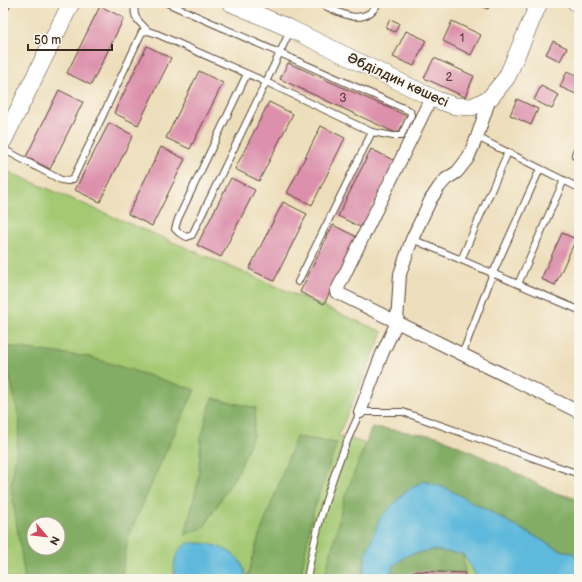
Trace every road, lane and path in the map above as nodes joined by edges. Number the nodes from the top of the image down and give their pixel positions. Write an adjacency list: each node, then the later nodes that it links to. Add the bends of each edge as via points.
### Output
1 (71, 3): 19 (main road)
2 (136, 3): 11 (lane, via 135,17)
3 (167, 3): 12 (lane)
4 (231, 3): 10 (main road, Әбділдин көшесі)
5 (319, 3): 6 (lane, via 347,16 367,16)
6 (378, 3)
7 (539, 3): 16 (main road, Әбділдин көшесі, via 507,77)
8 (575, 3): 9 (street)
9 (579, 5)
10 (291, 29): 12 (lane); 15 (main road, Әбділдин көшесі)
11 (148, 31): 13 (lane); 20 (lane, via 142,32 138,38 73,179 61,180)
12 (280, 54): 14 (lane); 17 (lane, via 410,111 411,115 401,136)
13 (247, 74): 14 (lane); 14 (lane, via 178,219 175,229 187,237 192,235)
14 (266, 82): 17 (lane)
15 (431, 98): 16 (main road, Әбділдин көшесі, via 454,106 472,107); 31 (street, via 336,292)
16 (490, 98): 18 (street)
17 (372, 132): 28 (lane)
18 (477, 137): 21 (lane); 25 (street, via 463,166 446,179 431,199)
19 (3, 141)
20 (3, 149)
21 (508, 152): 22 (lane); 26 (lane)
22 (540, 169): 23 (lane); 27 (lane)
23 (564, 180): 24 (lane); 29 (lane)
24 (579, 188)
25 (412, 239): 26 (lane); 31 (street, via 400,274)
26 (461, 260): 27 (lane)
27 (493, 273): 29 (lane); 32 (lane)
28 (298, 282)
29 (518, 284): 30 (lane)
30 (579, 310)
31 (396, 322): 32 (street); 33 (street)
32 (462, 354): 34 (street)
33 (360, 412): 35 (lane, via 402,412); 36 (lane, via 321,515)
34 (579, 412)
35 (579, 474)
36 (307, 579)

